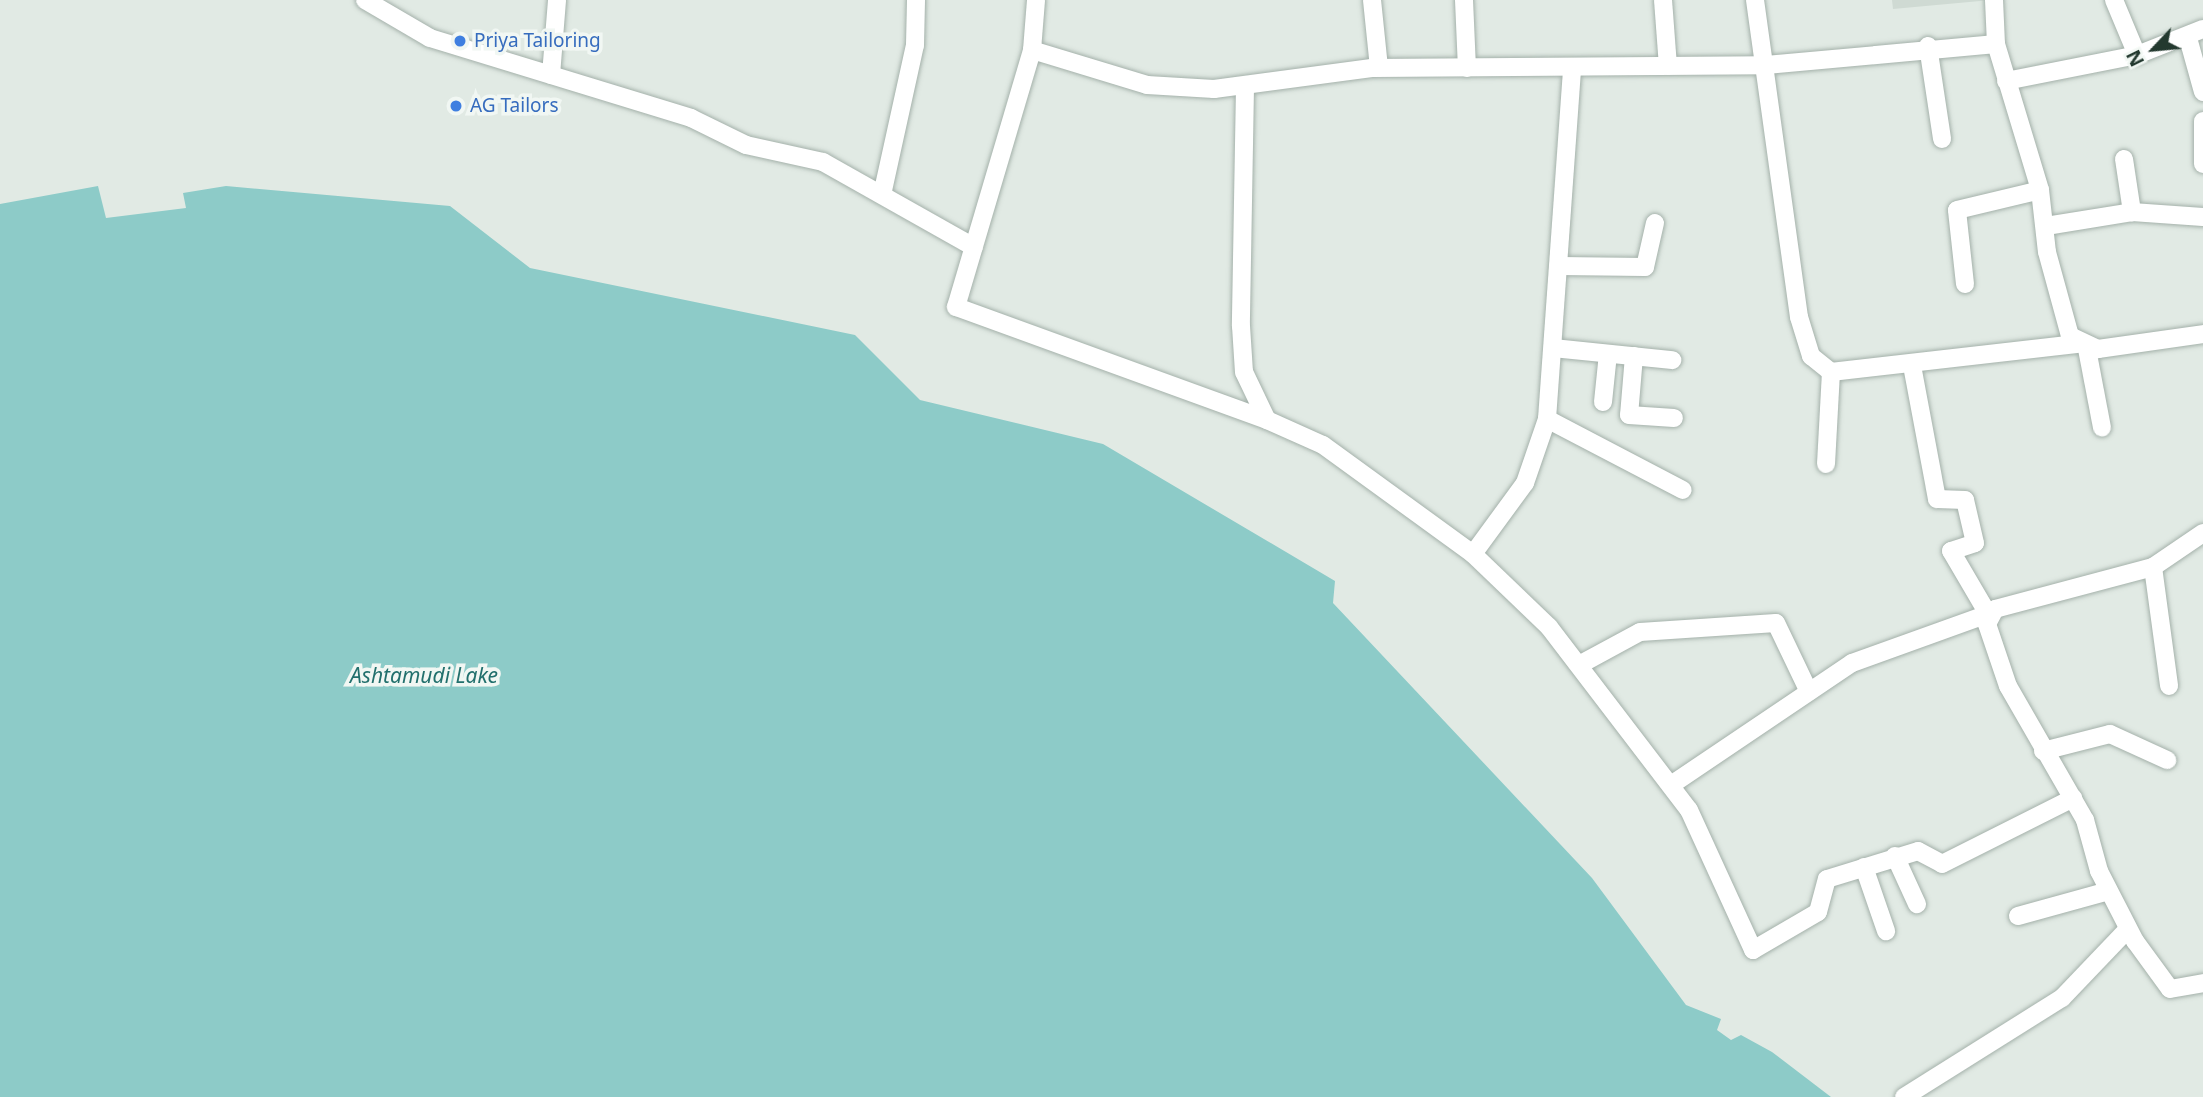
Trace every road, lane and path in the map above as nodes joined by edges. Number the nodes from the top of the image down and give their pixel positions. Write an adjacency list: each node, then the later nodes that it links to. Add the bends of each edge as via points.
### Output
1 (365, 0): 11 (street)
2 (557, 0): 22 (street)
3 (916, 0): 31 (street, via 915,46)
4 (1036, 0): 15 (street)
5 (1373, 0): 19 (street)
6 (1464, 0): 20 (street)
7 (1663, 0): 18 (street)
8 (1755, 0): 17 (street)
9 (1994, 0): 13 (street)
10 (2114, 0): 16 (street)
11 (391, 8): 22 (street, via 430,38)
12 (2196, 34): 16 (street); 25 (street)
13 (1996, 44): 14 (street); 23 (street)
14 (1928, 46): 17 (street); 27 (street)
15 (1032, 50): 24 (street, via 1147,85); 36 (street)
16 (2137, 54): 23 (street)
17 (1766, 65): 18 (street); 46 (street, via 1803,342)
18 (1668, 66): 21 (street)
19 (1379, 68): 20 (street); 24 (street)
20 (1467, 68): 21 (street)
21 (1572, 68): 37 (street)
22 (551, 75): 31 (street, via 691,118 746,145 823,162)
23 (2006, 80): 30 (street)
24 (1245, 87): 50 (street, via 1241,337 1244,372)
25 (2203, 92)
26 (2203, 121): 29 (street, via 2198,123)
27 (1942, 139)
28 (2124, 159): 32 (street)
29 (2203, 164)
30 (2040, 190): 35 (street); 38 (street, via 1957,210)
31 (882, 195): 36 (street)
32 (2132, 212): 33 (street); 35 (street)
33 (2203, 217)
34 (1655, 223): 37 (street, via 1645,267)
35 (2046, 226): 40 (street, via 2064,325)
36 (974, 247): 50 (street, via 956,307)
37 (1559, 266): 41 (street)
38 (1965, 284)
39 (2203, 334): 40 (street)
40 (2082, 346): 45 (street); 51 (street)
41 (1553, 348): 42 (street); 49 (street)
42 (1608, 354): 43 (street); 47 (street)
43 (1634, 356): 44 (street); 48 (street, via 1629,415)
44 (1672, 360)
45 (1912, 365): 46 (street); 57 (street, via 1937,499 1965,500 1975,543 1951,551)
46 (1831, 372): 52 (street)
47 (1603, 402)
48 (1674, 418)
49 (1547, 419): 53 (street); 55 (street, via 1525,483)
50 (1267, 420): 55 (street, via 1323,445)
51 (2102, 428)
52 (1826, 464)
53 (1683, 490)
54 (2203, 533): 56 (street)
55 (1473, 554): 58 (street, via 1549,627)
56 (2153, 567): 57 (street); 59 (street)
57 (1988, 614): 60 (street, via 1852,663); 61 (street, via 2008,686)
58 (1579, 665): 60 (street, via 1640,632 1776,623); 63 (street)
59 (2169, 686)
60 (1809, 692): 63 (street)
61 (2043, 751): 62 (street, via 2110,734); 64 (street)
62 (2167, 760)
63 (1671, 785): 66 (street, via 1689,810 1753,950 1818,912 1827,879)
64 (2073, 798): 65 (street, via 1942,864 1918,851); 67 (street)
65 (1895, 856): 66 (street); 68 (street)
66 (1864, 867): 71 (street)
67 (2109, 891): 69 (street); 70 (street)
68 (1917, 904)
69 (2018, 916)
70 (2129, 929): 72 (street, via 2170,989); 73 (street, via 2062,998)
71 (1886, 931)
72 (2203, 983)
73 (1904, 1097)

